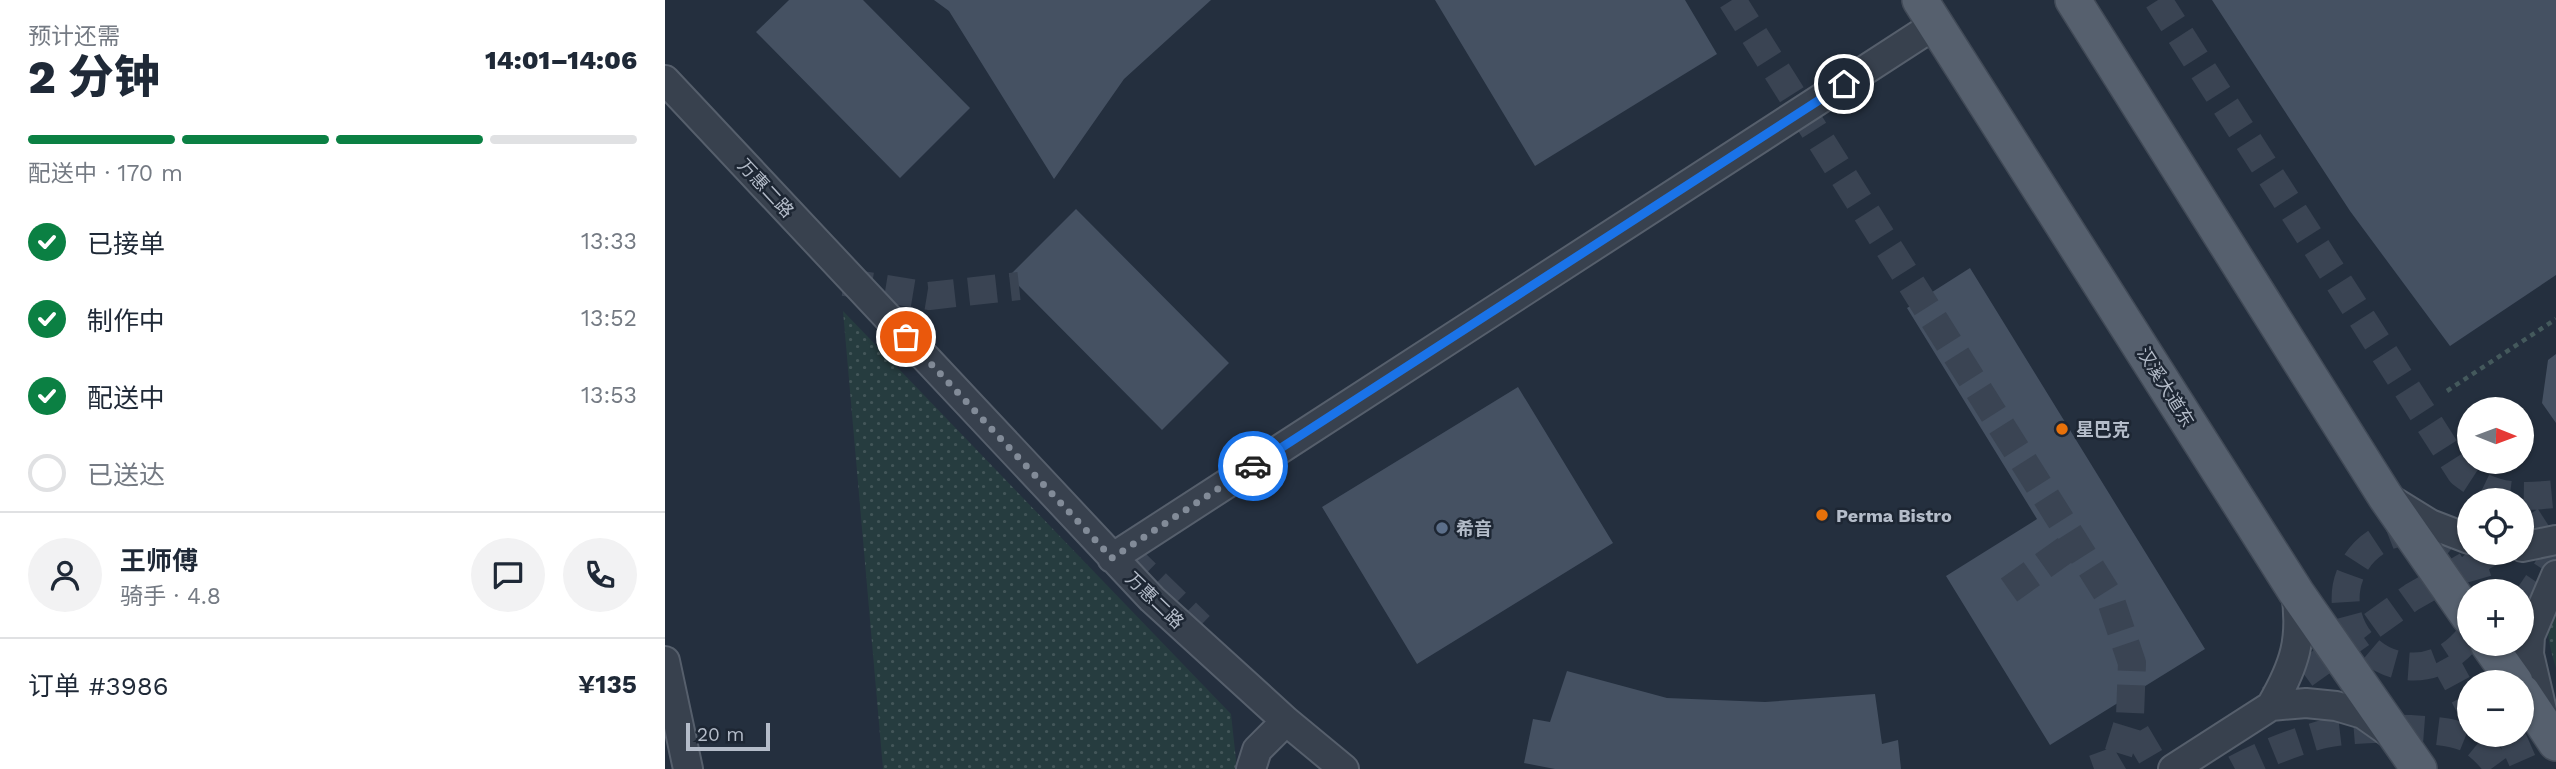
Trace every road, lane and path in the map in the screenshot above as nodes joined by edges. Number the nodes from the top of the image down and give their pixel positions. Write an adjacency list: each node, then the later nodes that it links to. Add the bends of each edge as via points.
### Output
1 (2073, 0): 6 (main road)
2 (1928, 12): 10 (street); 12 (main road, 汉溪大道东)
3 (665, 80): 10 (street, 万惠二路)
4 (2556, 319): 5 (path)
5 (2447, 391)
6 (2385, 496): 7 (street, via 2430,524); 13 (main road)
7 (2457, 534)
8 (2556, 540): 9 (street)
9 (2534, 545)
10 (1112, 558): 17 (street, 万惠二路)
11 (2556, 575): 18 (street, via 2530,636 2529,654)
12 (2296, 592): 15 (street, via 2300,621 2296,649); 19 (main road, 汉溪大道东)
13 (2457, 600)
14 (665, 661): 20 (street)
15 (2271, 706): 19 (street, via 2336,706 2363,714); 23 (street)
16 (2534, 709): 18 (main road)
17 (1286, 721): 21 (street, via 1257,750); 22 (street, 万惠二路)
18 (2551, 734)
19 (2399, 739): 24 (main road, 汉溪大道东)
20 (688, 769)
21 (1251, 769)
22 (1344, 769)
23 (2173, 769)
24 (2419, 769)

